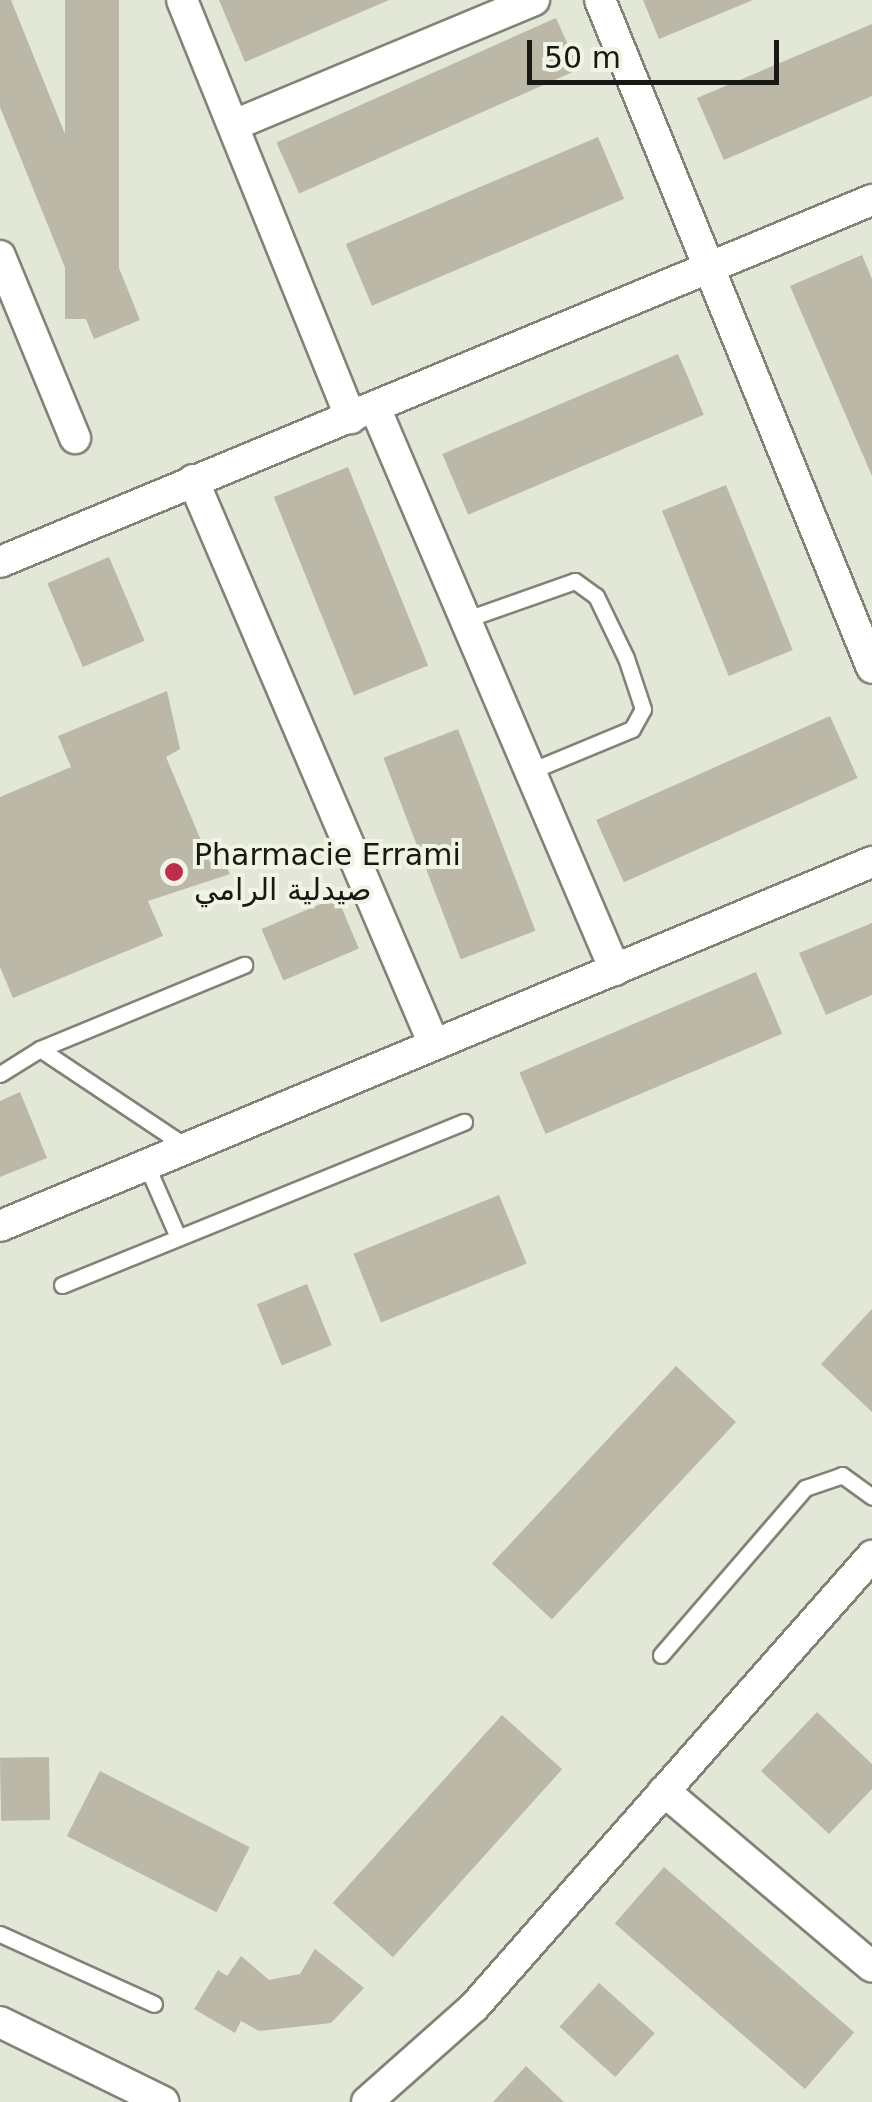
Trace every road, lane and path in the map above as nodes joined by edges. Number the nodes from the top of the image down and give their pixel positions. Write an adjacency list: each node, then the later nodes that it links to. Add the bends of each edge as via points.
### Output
1 (182, 0): 4 (street)
2 (534, 0): 4 (street)
3 (600, 0): 6 (street)
4 (234, 125): 8 (street)
5 (872, 200): 6 (street)
6 (712, 270): 8 (street); 13 (street)
7 (3, 271): 9 (street)
8 (363, 414): 10 (street); 12 (street)
9 (75, 438)
10 (193, 480): 11 (street); 18 (street)
11 (0, 562)
12 (467, 619): 14 (street); 14 (lane, via 575,581 596,596 626,658 643,709 632,728)
13 (872, 668)
14 (532, 770): 17 (street)
15 (872, 862): 17 (street)
16 (244, 966): 19 (lane)
17 (615, 970): 18 (street)
18 (432, 1042): 22 (street)
19 (40, 1049): 20 (lane); 22 (lane)
20 (0, 1074)
21 (464, 1122): 25 (lane)
22 (187, 1147): 23 (street)
23 (146, 1164): 24 (street); 25 (lane)
24 (0, 1226)
25 (177, 1235): 26 (lane)
26 (62, 1284)
27 (872, 1497): 29 (lane, via 842,1475 805,1488)
28 (872, 1556): 30 (street)
29 (661, 1656)
30 (664, 1791): 32 (street); 36 (street, via 474,2008)
31 (0, 1934): 33 (lane)
32 (872, 1967)
33 (154, 2004)
34 (0, 2022): 35 (street)
35 (163, 2102)
36 (366, 2102)

